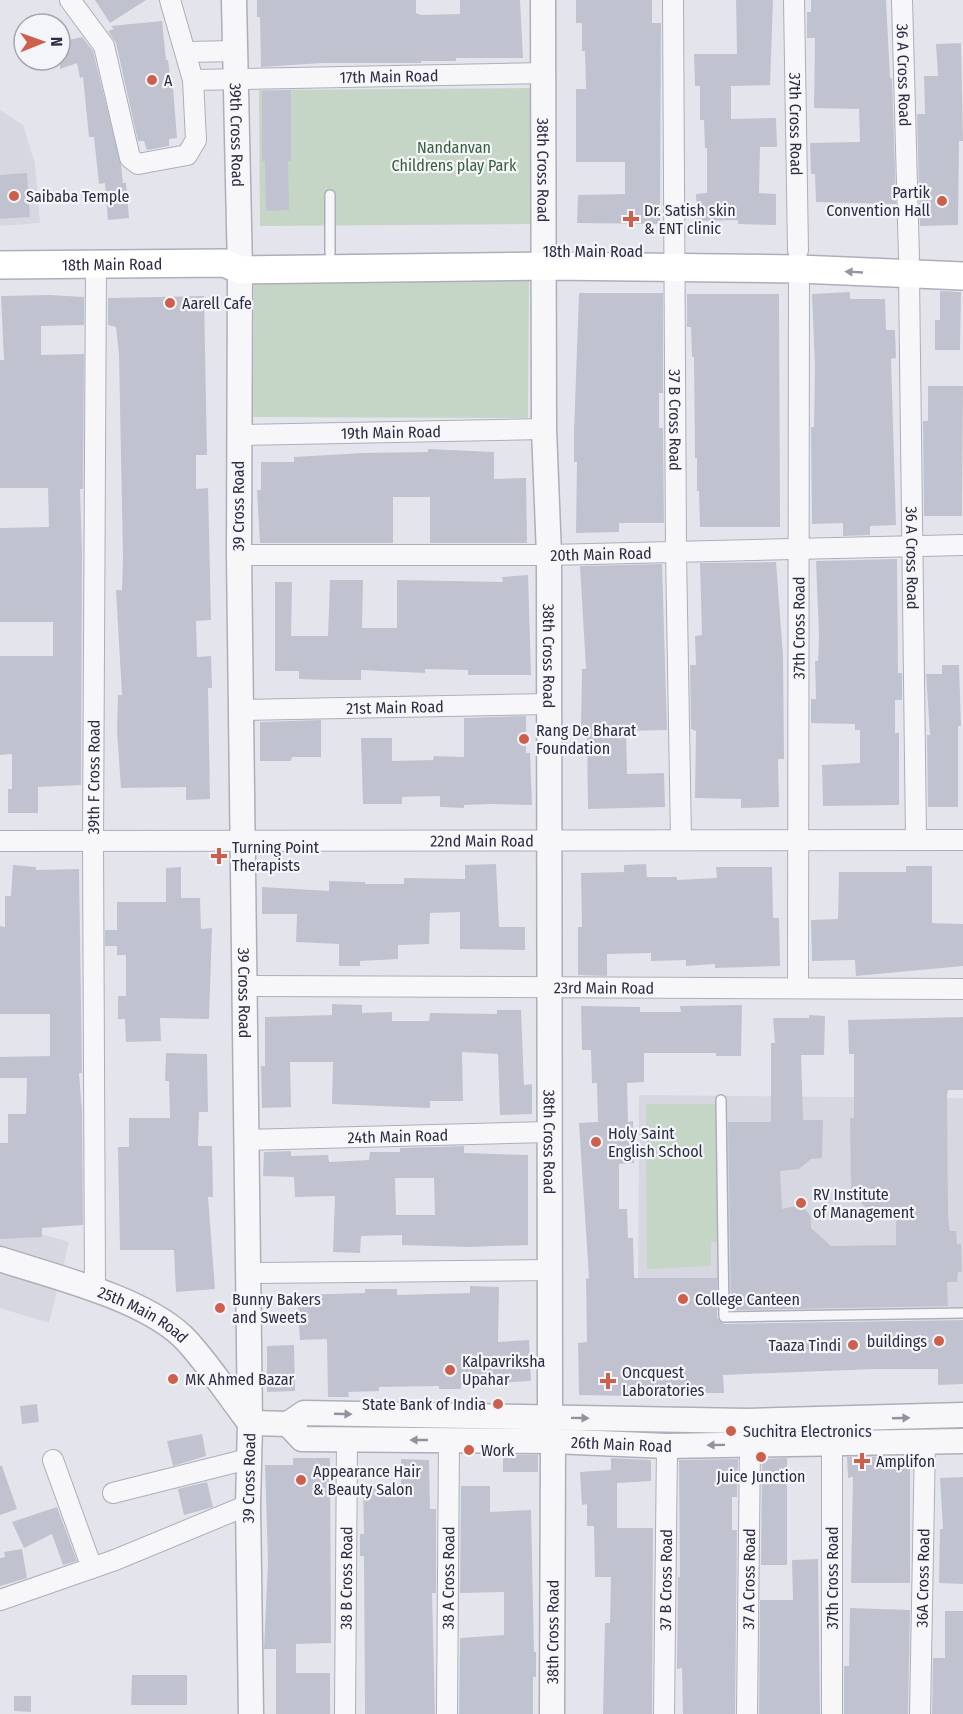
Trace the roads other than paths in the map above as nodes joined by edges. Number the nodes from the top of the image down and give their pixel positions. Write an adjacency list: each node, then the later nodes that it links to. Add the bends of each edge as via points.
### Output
1 (70, 0): 12 (street, via 104,46 130,158 138,164 187,155 196,140)
2 (170, 0): 9 (street)
3 (234, 0): 8 (street, 39th Cross Road)
4 (543, 0): 10 (street, 38th Cross Road)
5 (674, 0): 17 (street, 37 B Cross Road)
6 (794, 0): 18 (street, 37th Cross Road)
7 (902, 0): 22 (street, 36 A Cross Road)
8 (235, 51): 9 (street); 11 (street, 39th Cross Road)
9 (187, 52): 12 (street)
10 (543, 72): 11 (street, 17th Main Road); 15 (street, 38th Cross Road)
11 (235, 79): 12 (street, 17th Main Road); 19 (street, 39th Cross Road)
12 (193, 80)
13 (330, 195): 14 (lane)
14 (330, 253): 15 (main road, 18th Main Road); 19 (main road, 18th Main Road)
15 (543, 258): 17 (main road, 18th Main Road); 19 (main road, 18th Main Road); 24 (street, 38th Cross Road)
16 (963, 258): 22 (main road, 18th Main Road)
17 (674, 259): 18 (main road, 18th Main Road); 29 (street, 37 B Cross Road)
18 (799, 260): 22 (main road, 18th Main Road); 28 (street, 37th Cross Road)
19 (234, 263): 20 (main road, 18th Main Road); 25 (street, 39 Cross Road)
20 (96, 264): 21 (main road, 18th Main Road); 39 (street, 39th F Cross Road)
21 (0, 265)
22 (909, 267): 23 (main road, 18th Main Road); 27 (street, 36 A Cross Road)
23 (963, 276)
24 (544, 429): 25 (street, 19th Main Road); 31 (street, 38th Cross Road)
25 (238, 435): 30 (street, 39 Cross Road)
26 (963, 545): 27 (street, 20th Main Road)
27 (910, 547): 28 (street, 20th Main Road); 34 (street, 36 A Cross Road)
28 (797, 549): 29 (street, 20th Main Road); 37 (street, 37th Cross Road)
29 (676, 552): 31 (street, 20th Main Road); 36 (street, 37 B Cross Road)
30 (238, 555): 31 (street, 20th Main Road); 33 (street, 39 Cross Road)
31 (549, 555): 32 (street, 38th Cross Road)
32 (549, 704): 33 (street, 21st Main Road); 35 (street, 38th Cross Road)
33 (242, 710): 40 (street, 39 Cross Road)
34 (916, 839): 37 (street, 22nd Main Road); 38 (street, 22nd Main Road)
35 (549, 840): 36 (street, 22nd Main Road); 40 (street, 22nd Main Road); 43 (street, 38th Cross Road)
36 (681, 840): 37 (street, 22nd Main Road)
37 (798, 840): 44 (street, 37th Cross Road)
38 (963, 840)
39 (93, 841): 40 (street, 22nd Main Road); 41 (street, 22nd Main Road); 52 (street, 39th F Cross Road)
40 (242, 841): 42 (street, 39 Cross Road)
41 (0, 842)
42 (244, 986): 43 (street, 23rd Main Road); 48 (street, 39 Cross Road)
43 (549, 986): 44 (street, 23rd Main Road); 47 (street, 38th Cross Road)
44 (798, 988): 45 (street, 23rd Main Road)
45 (963, 990)
46 (721, 1100): 53 (lane, via 724,1317)
47 (549, 1132): 48 (street, 24th Main Road); 50 (street, 38th Cross Road)
48 (245, 1140): 51 (street, 39 Cross Road)
49 (0, 1259): 52 (street, 25th Main Road)
50 (550, 1270): 51 (street); 55 (street, 38th Cross Road)
51 (246, 1273): 56 (street, 39 Cross Road)
52 (95, 1290): 56 (street, 25th Main Road, via 155,1317 182,1336)
53 (963, 1313)
54 (963, 1415): 55 (street, 26th Main Road, one-way to 54, via 831,1421)
55 (550, 1418): 57 (street, 26th Main Road, one-way to 55, via 304,1413)
56 (250, 1423): 57 (street, 26th Main Road); 66 (street, 39 Cross Road)
57 (288, 1424): 58 (street, 26th Main Road, via 302,1439)
58 (347, 1440): 59 (street, 26th Main Road, one-way to 58); 73 (street, 38 B Cross Road)
59 (449, 1440): 60 (street, 26th Main Road); 74 (street, 38 A Cross Road)
60 (553, 1441): 65 (street, 26th Main Road); 75 (street, 38th Cross Road)
61 (926, 1441): 62 (street, 26th Main Road); 63 (street, 26th Main Road); 79 (street, 36A Cross Road)
62 (963, 1441)
63 (832, 1443): 64 (street, 26th Main Road); 78 (street, 37th Cross Road)
64 (750, 1445): 65 (street, 26th Main Road, one-way to 65); 77 (street, 37 A Cross Road)
65 (667, 1446): 76 (street, 37 B Cross Road)
66 (248, 1459): 68 (street); 69 (street, 39 Cross Road)
67 (53, 1460): 70 (street)
68 (113, 1493)
69 (248, 1505): 70 (street); 72 (street, 39 Cross Road)
70 (92, 1568): 71 (street)
71 (0, 1600)
72 (251, 1714)
73 (345, 1714)
74 (447, 1714)
75 (552, 1714)
76 (664, 1714)
77 (747, 1714)
78 (832, 1714)
79 (920, 1714)

